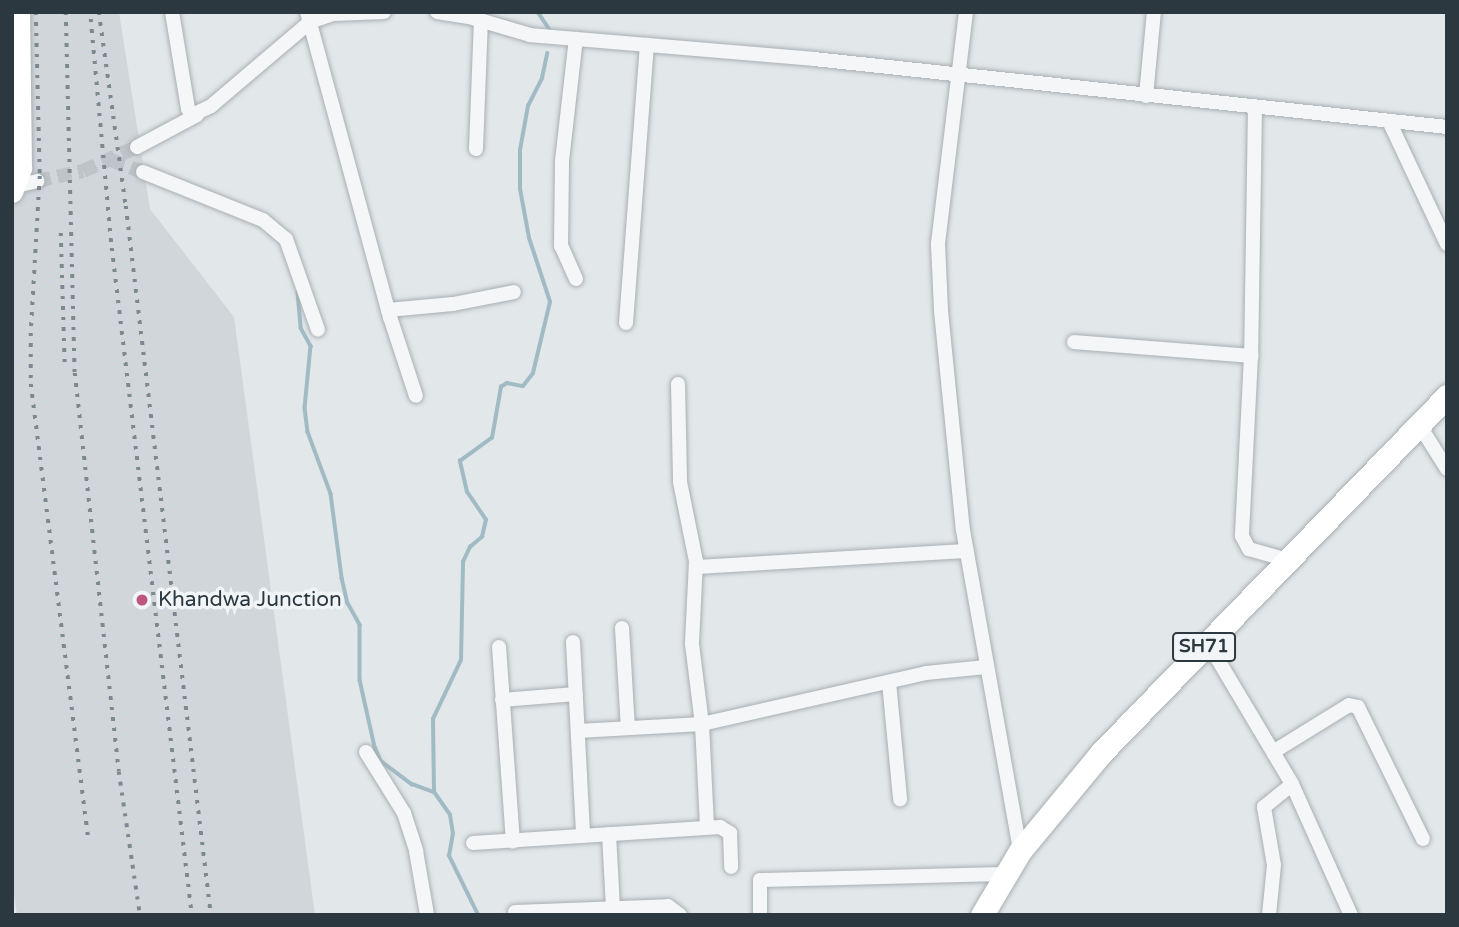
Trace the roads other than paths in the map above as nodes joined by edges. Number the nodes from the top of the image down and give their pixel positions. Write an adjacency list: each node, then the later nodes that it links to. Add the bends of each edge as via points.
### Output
1 (19, 12): 20 (main road)
2 (172, 12): 14 (street, via 188,109)
3 (384, 12): 7 (street)
4 (437, 12): 8 (street)
5 (966, 12): 11 (street)
6 (1154, 12): 12 (street)
7 (309, 17): 14 (street); 24 (street)
8 (481, 20): 9 (street, via 530,35); 18 (street)
9 (576, 39): 10 (street); 22 (street, via 562,161 561,234 561,246)
10 (647, 45): 11 (street); 25 (street)
11 (956, 77): 12 (street); 34 (street, via 938,244 946,366)
12 (1146, 96): 13 (street)
13 (1255, 108): 15 (street); 28 (street)
14 (197, 115): 17 (street)
15 (1389, 121): 16 (street); 21 (street)
16 (1447, 127)
17 (137, 147)
18 (476, 149)
19 (143, 172): 26 (street, via 263,220 286,239)
20 (22, 186)
21 (1447, 244)
22 (576, 279)
23 (514, 292): 24 (street)
24 (388, 310): 30 (street)
25 (626, 323)
26 (318, 330)
27 (1074, 342): 28 (street)
28 (1251, 356): 35 (street, via 1242,541 1249,549)
29 (678, 384): 36 (street, via 680,482)
30 (416, 396)
31 (1447, 396): 32 (highway, SH71)
32 (1418, 423): 33 (street); 35 (highway, SH71)
33 (1447, 469)
34 (967, 551): 36 (street); 41 (street)
35 (1288, 560): 39 (highway, SH71)
36 (696, 567): 45 (street, via 692,644)
37 (622, 628): 46 (street)
38 (573, 642): 43 (street)
39 (1208, 643): 49 (street); 58 (highway, SH71, via 1102,752)
40 (499, 647): 44 (street)
41 (986, 667): 42 (street); 58 (street)
42 (889, 682): 45 (street); 51 (street)
43 (576, 694): 44 (street); 47 (street)
44 (502, 700): 56 (street)
45 (702, 724): 46 (street); 52 (street)
46 (628, 728): 47 (street)
47 (578, 730): 54 (street)
48 (366, 752): 63 (street, via 404,813)
49 (1273, 752): 50 (street); 55 (street, via 1349,705 1358,706)
50 (1292, 784): 67 (street, via 1264,807 1274,865); 68 (street)
51 (900, 799)
52 (707, 827): 53 (street); 59 (street, via 727,828)
53 (609, 834): 54 (street); 61 (street)
54 (583, 836): 56 (street)
55 (1423, 839)
56 (513, 841): 57 (street)
57 (474, 843)
58 (1020, 851): 60 (highway, SH71)
59 (732, 867)
60 (1006, 874): 65 (street, via 760,880); 66 (highway, SH71)
61 (613, 907): 62 (street); 64 (street, via 668,906)
62 (515, 912)
63 (427, 915)
64 (680, 915)
65 (760, 915)
66 (982, 915)
67 (1269, 915)
68 (1351, 915)

